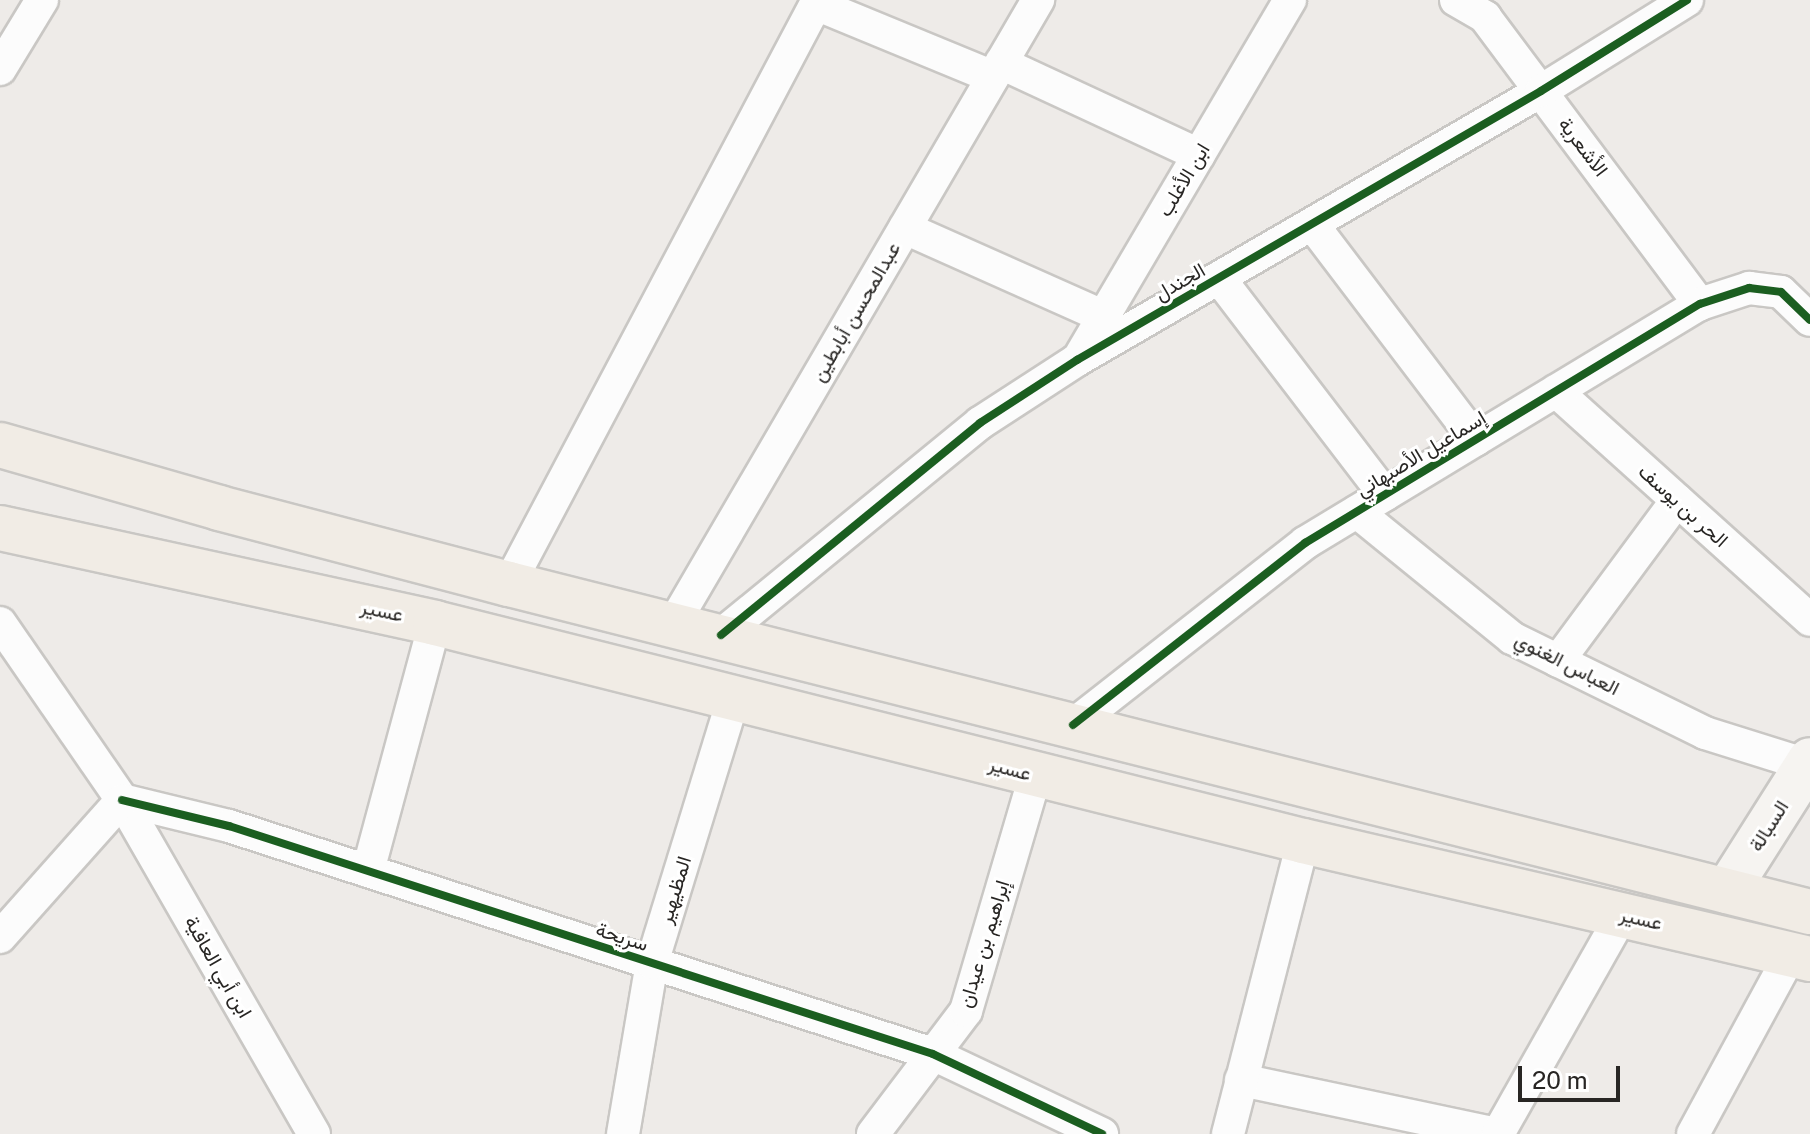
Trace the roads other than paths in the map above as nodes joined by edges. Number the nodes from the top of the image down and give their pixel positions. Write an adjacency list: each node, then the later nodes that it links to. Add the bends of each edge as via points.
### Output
1 (42, 0): 7 (street)
2 (1038, 0): 9 (street, عبدالمحسن أبابطين)
3 (1290, 0): 11 (street, ابن الأغلب)
4 (1687, 0): 10 (street, الجندل)
5 (817, 2): 9 (street); 26 (street)
6 (1467, 2): 10 (street, الأشعرية, via 1485,17)
7 (10, 34): 8 (street)
8 (0, 69)
9 (997, 70): 11 (street); 13 (street, عبدالمحسن أبابطين)
10 (1541, 91): 12 (street, الجندل); 15 (street, الأشعرية)
11 (1199, 155): 16 (street, ابن الأغلب)
12 (1312, 224): 14 (street, الجندل); 20 (street)
13 (905, 228): 16 (street); 30 (street, عبدالمحسن أبابطين)
14 (1219, 278): 18 (street, الجندل); 22 (street)
15 (1700, 304): 17 (street, إسماعيل الأصبهاني, via 1749,288 1770,290 1781,292); 19 (street, إسماعيل الأصبهاني)
16 (1103, 316): 18 (street, ابن الأغلب)
17 (1810, 320)
18 (1077, 360): 31 (street, الجندل, via 980,423)
19 (1556, 391): 20 (street, إسماعيل الأصبهاني); 23 (street, الحر بن يوسف)
20 (1476, 440): 22 (street, إسماعيل الأصبهاني)
21 (0, 445): 26 (main road)
22 (1385, 495): 24 (street, إسماعيل الأصبهاني)
23 (1677, 500): 27 (street, الحر بن يوسف); 32 (street)
24 (1357, 512): 32 (street, العباس الغنوي, via 1512,638); 34 (street, إسماعيل الأصبهاني, via 1219,607)
25 (13, 516): 29 (main road, عسير, via 212,574)
26 (509, 584): 30 (main road)
27 (1810, 620)
28 (0, 623): 37 (street, ابن أبي العافية)
29 (435, 623): 33 (main road, عسير); 39 (street)
30 (674, 623): 31 (main road)
31 (721, 635): 34 (main road)
32 (1558, 661): 35 (street, العباس الغنوي, via 1705,733)
33 (734, 696): 36 (main road, عسير); 45 (street, المظيهير)
34 (1073, 725): 40 (main road)
35 (1808, 763): 40 (main road, السبالة)
36 (1035, 776): 38 (main road, عسير); 46 (street, إبراهيم بن عيدان, via 966,1011)
37 (122, 800): 39 (street, سريحة, via 229,826); 43 (street); 48 (street, ابن أبي العافية)
38 (1303, 841): 42 (main road, عسير); 47 (street)
39 (368, 871): 45 (street, سريحة)
40 (1727, 891): 41 (main road)
41 (1810, 912)
42 (1622, 915): 44 (main road, عسير); 53 (street)
43 (0, 937)
44 (1800, 957): 54 (street)
45 (652, 963): 46 (street, سريحة); 49 (street, المظيهير)
46 (933, 1054): 50 (street, إبراهيم بن عيدان); 51 (street, سريحة)
47 (1241, 1080): 52 (street); 53 (street)
48 (314, 1134)
49 (623, 1134)
50 (873, 1134)
51 (1102, 1134)
52 (1228, 1134)
53 (1498, 1134)
54 (1693, 1134)

